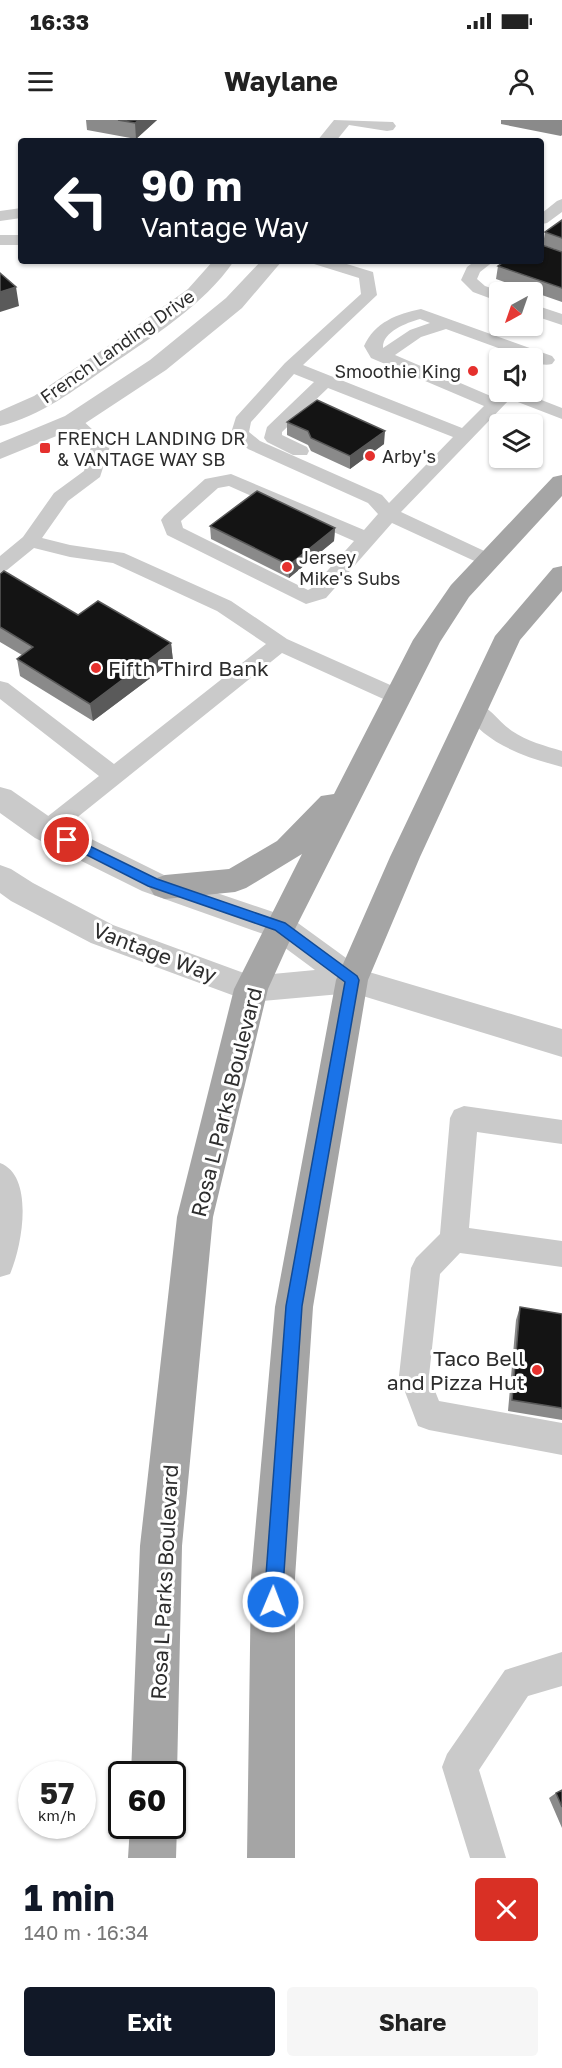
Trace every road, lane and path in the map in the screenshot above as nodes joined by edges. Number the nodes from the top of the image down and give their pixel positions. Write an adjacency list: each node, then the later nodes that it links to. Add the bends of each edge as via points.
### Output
1 (350, 120): 2 (street)
2 (382, 131)
3 (562, 204): 6 (lane)
4 (18, 213): 5 (lane)
5 (0, 216)
6 (545, 223)
7 (0, 240): 8 (lane)
8 (18, 240)
9 (221, 264): 24 (street, French Landing Drive, via 195,292)
10 (269, 264): 29 (street, French Landing Drive, via 234,303 158,365)
11 (331, 264): 21 (lane, via 367,275 369,295)
12 (482, 264): 13 (lane, via 473,270 469,280)
13 (489, 293)
14 (543, 313): 15 (lane)
15 (562, 320)
16 (514, 348): 23 (lane, via 422,314 402,319 375,337 373,346 382,357)
17 (562, 348): 19 (lane)
18 (543, 359): 19 (lane)
19 (546, 360): 20 (lane)
20 (543, 362)
21 (291, 367): 22 (lane); 32 (lane, via 242,422 240,433 254,445)
22 (326, 380): 30 (lane); 32 (lane, via 273,430 273,438 320,461)
23 (489, 391)
24 (42, 400): 28 (street, French Landing Drive); 29 (street)
25 (497, 402): 30 (lane)
26 (523, 402): 27 (lane)
27 (562, 414)
28 (0, 419)
29 (73, 421): 31 (street, French Landing Drive); 36 (lane, via 101,446 93,473 61,496)
30 (465, 435): 34 (lane)
31 (0, 452)
32 (333, 481): 34 (lane, via 375,500)
33 (562, 482): 37 (main road, Rosa L Parks Boulevard)
34 (389, 514): 35 (lane); 37 (lane)
35 (367, 539): 35 (lane, via 319,593 306,597 174,531 171,520 212,483 231,480)
36 (30, 541): 38 (lane); 40 (lane, via 117,557 224,606)
37 (488, 560): 42 (main road, Rosa L Parks Boulevard, via 460,591 427,640)
38 (0, 566)
39 (562, 574): 43 (main road, via 508,636)
40 (280, 644): 42 (lane); 45 (lane)
41 (0, 688): 45 (lane)
42 (398, 697): 46 (main road, Rosa L Parks Boulevard)
43 (474, 709): 44 (lane, via 495,731 519,747); 52 (main road)
44 (562, 759)
45 (114, 775): 48 (lane)
46 (356, 779): 50 (main road, via 288,849 247,874 235,880); 51 (main road, Rosa L Parks Boulevard)
47 (0, 798): 48 (street)
48 (46, 830): 50 (street)
49 (0, 877): 53 (street, Vantage Way, via 102,934)
50 (165, 887): 51 (street)
51 (280, 927): 52 (street); 53 (main road, Rosa L Parks Boulevard)
52 (352, 980): 53 (street, Vantage Way); 54 (street); 65 (main road, via 294,1306 273,1578)
53 (251, 989): 62 (main road, Rosa L Parks Boulevard, via 195,1217 161,1546)
54 (562, 1043)
55 (562, 1132): 57 (lane, via 464,1118)
56 (0, 1175): 59 (lane, via 5,1181 10,1211)
57 (454, 1239): 58 (lane); 60 (lane, via 426,1268 414,1376 429,1415)
58 (562, 1254)
59 (0, 1264)
60 (562, 1440)
61 (562, 1669): 66 (lane, via 517,1682 460,1767)
62 (154, 1761)
63 (153, 1839): 64 (main road)
64 (152, 1858)
65 (271, 1858)
66 (488, 1858)

